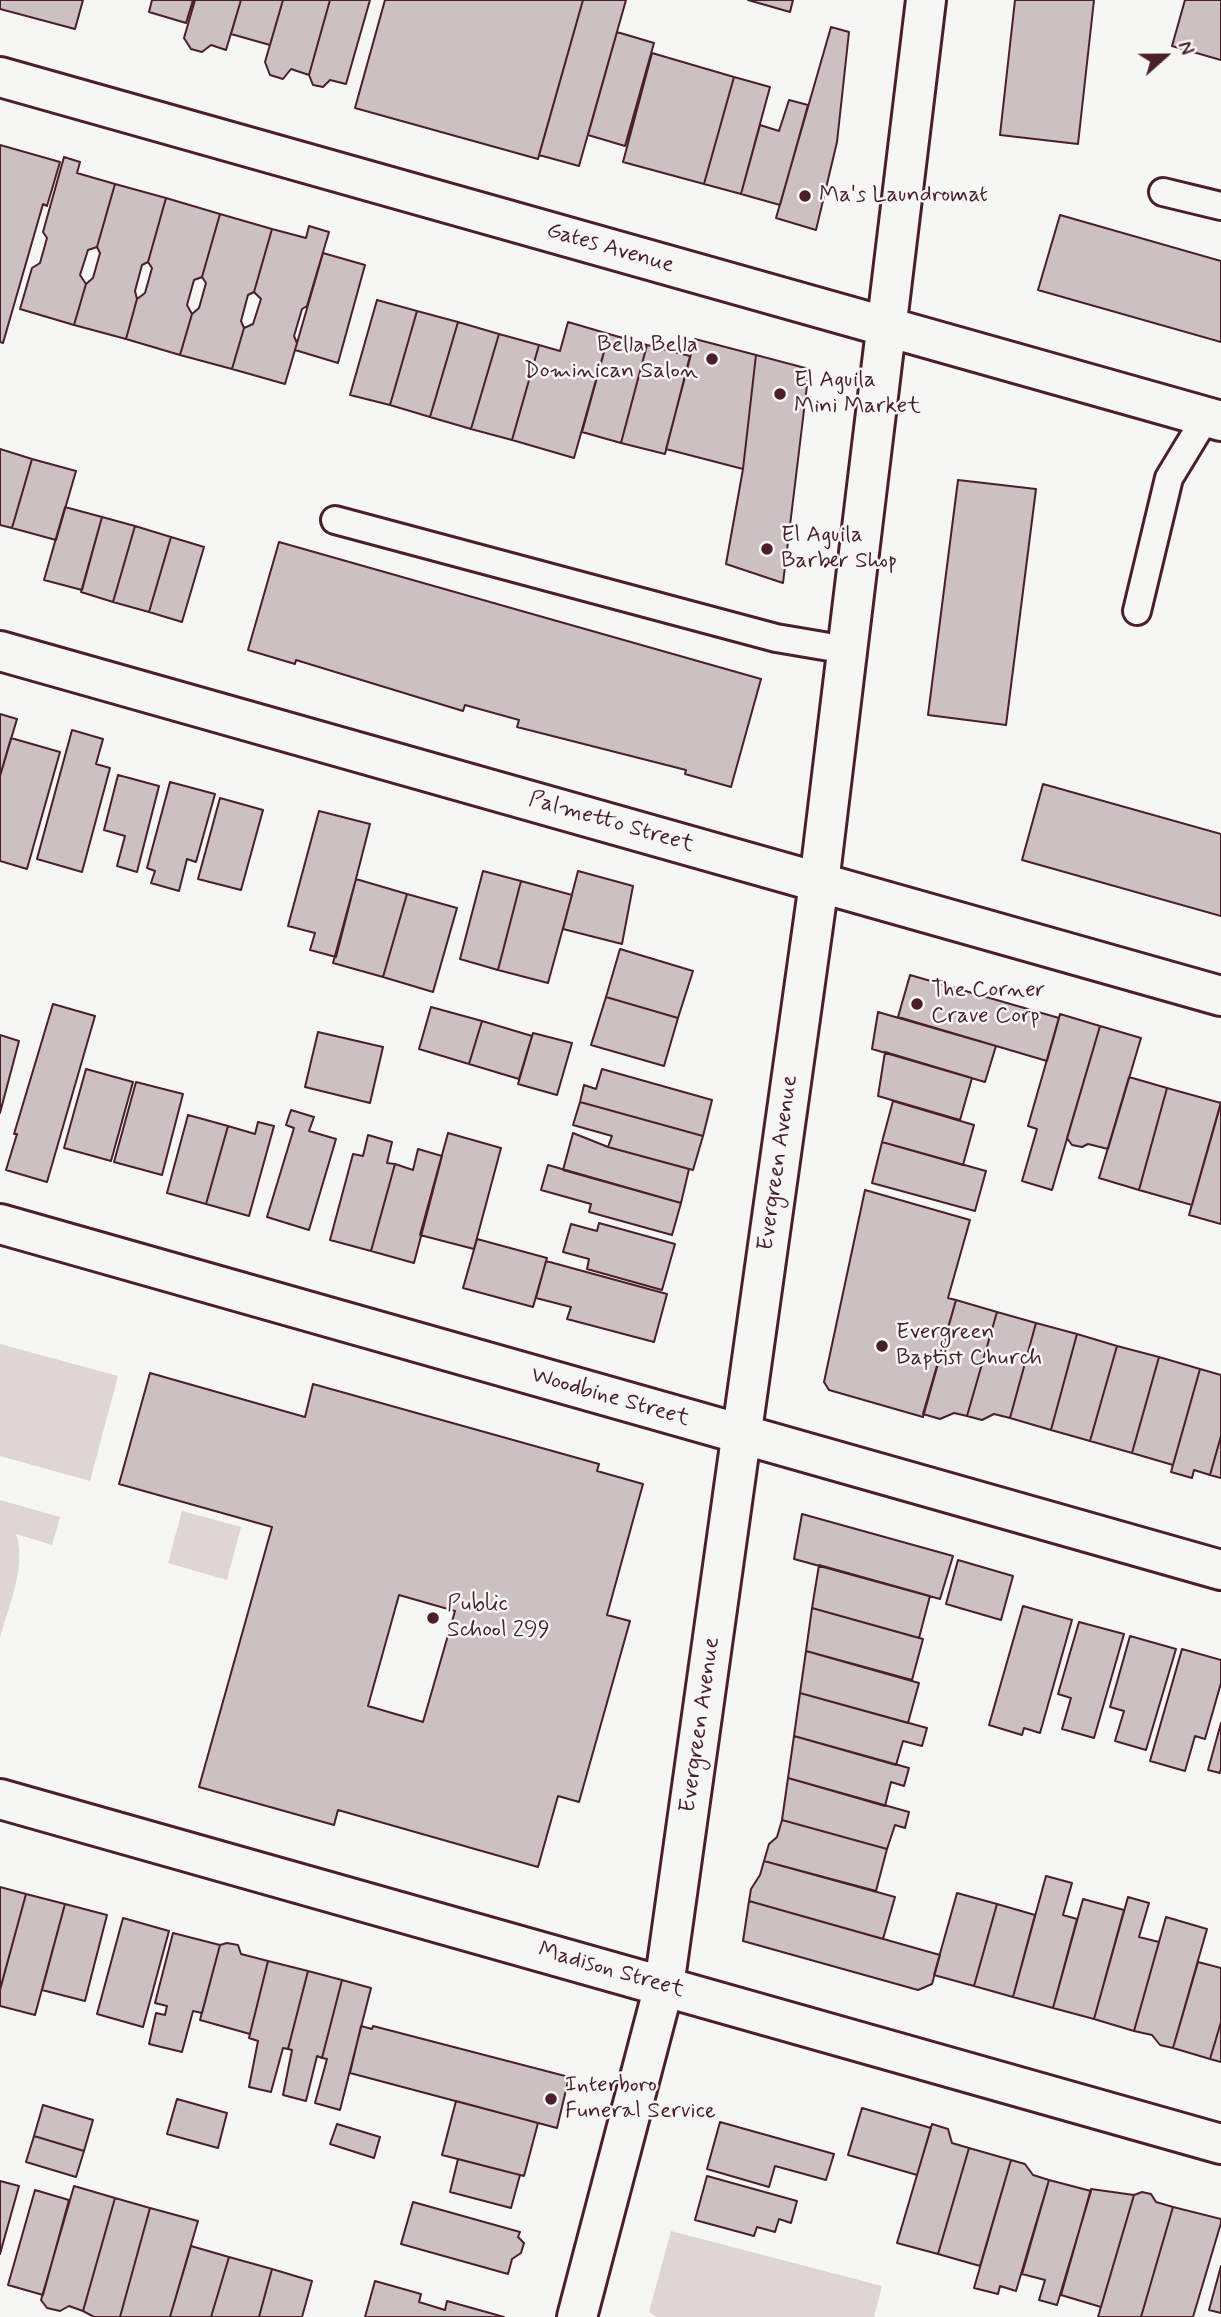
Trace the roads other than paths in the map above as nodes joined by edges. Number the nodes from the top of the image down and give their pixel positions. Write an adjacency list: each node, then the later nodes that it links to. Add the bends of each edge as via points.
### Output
1 (926, 0): 5 (street, Evergreen Avenue)
2 (0, 77): 5 (street, Gates Avenue)
3 (1163, 192): 4 (lane)
4 (1221, 206)
5 (888, 327): 6 (street, Gates Avenue); 9 (street, Evergreen Avenue)
6 (1213, 419): 8 (lane, via 1169,478)
7 (335, 520): 9 (lane, via 776,639)
8 (1137, 611)
9 (847, 650): 11 (street, Evergreen Avenue)
10 (0, 651): 11 (street, Palmetto Street)
11 (819, 883): 12 (street, Palmetto Street); 14 (street, Evergreen Avenue)
12 (1221, 996)
13 (0, 1224): 14 (street, Woodbine Street)
14 (742, 1435): 15 (street, Woodbine Street); 17 (street, Evergreen Avenue)
15 (1221, 1570)
16 (0, 1799): 17 (street, Madison Street)
17 (664, 1986): 18 (street, Madison Street); 19 (street, Evergreen Avenue)
18 (1221, 2144)
19 (578, 2317)

